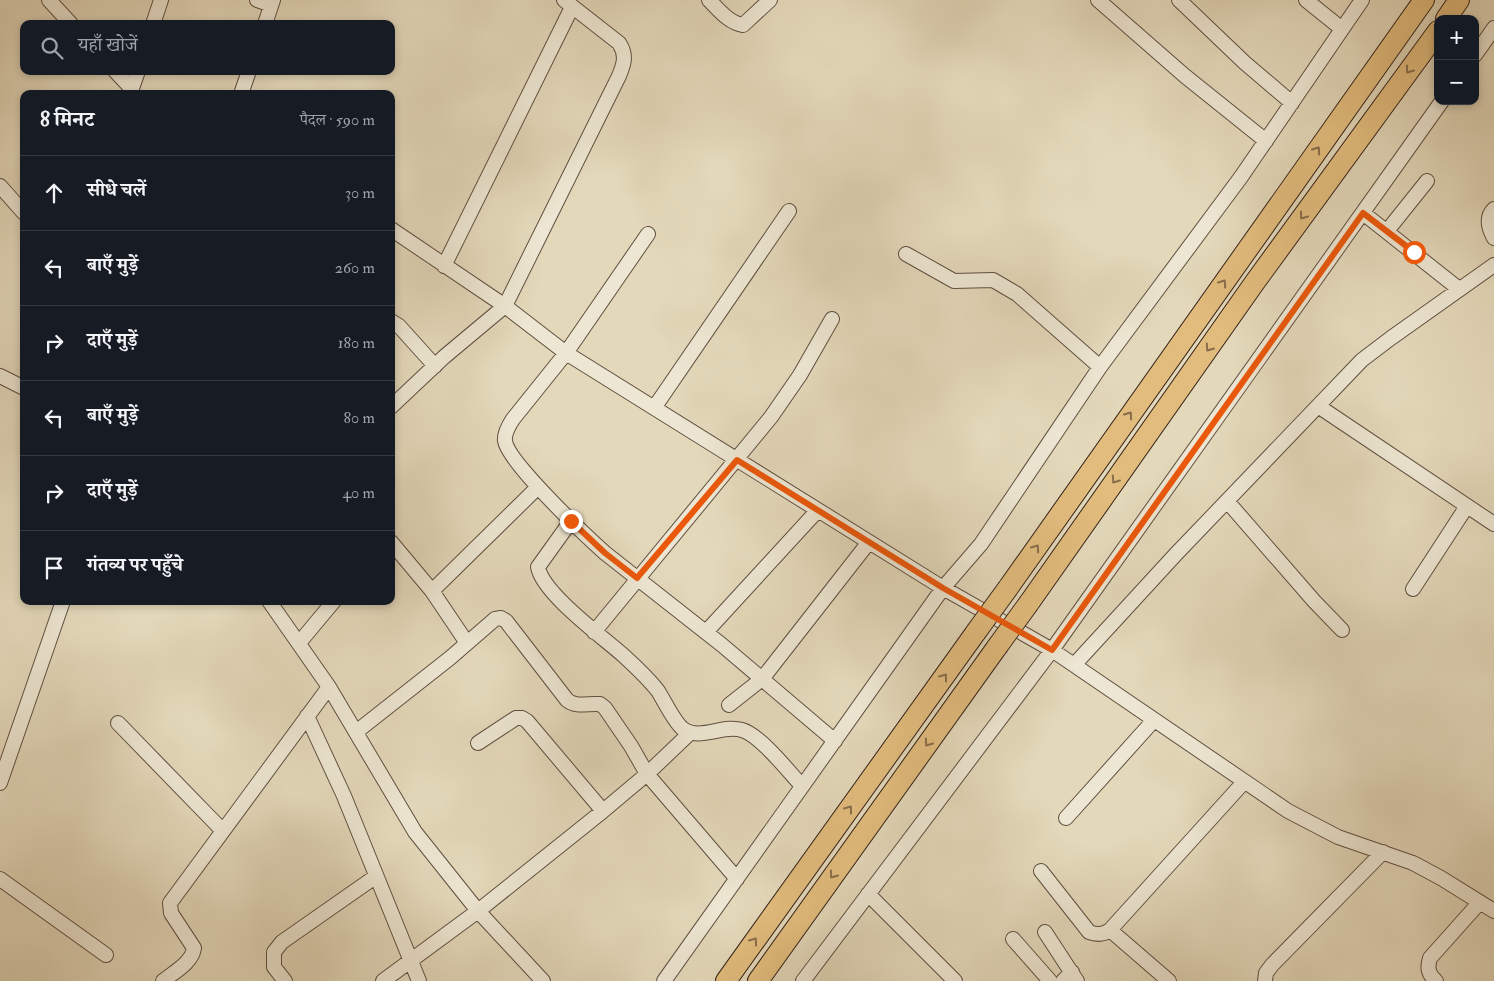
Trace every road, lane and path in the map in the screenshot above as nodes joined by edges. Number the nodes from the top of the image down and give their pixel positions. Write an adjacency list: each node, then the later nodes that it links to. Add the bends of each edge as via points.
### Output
1 (49, 0): 15 (street)
2 (161, 0): 16 (street)
3 (256, 0): 12 (street)
4 (709, 0): 5 (street, via 728,19 743,25)
5 (770, 0)
6 (1098, 0): 30 (street)
7 (1179, 0): 28 (street)
8 (1306, 0): 19 (street)
9 (1362, 0): 19 (street)
10 (1424, 0): 117 (highway, one-way to 10, bridge)
11 (1459, 0): 14 (highway)
12 (272, 3): 17 (street)
13 (568, 4): 43 (street); 45 (street, via 619,43 623,49 624,64)
14 (1449, 15)
15 (67, 20)
16 (154, 20)
17 (266, 20)
18 (1494, 28): 21 (street)
19 (1342, 29): 28 (street)
20 (1434, 36): 118 (highway, one-way to 118, bridge)
21 (1479, 49)
22 (119, 75): 25 (street)
23 (137, 75): 26 (street)
24 (248, 75): 27 (street)
25 (130, 90)
26 (131, 90)
27 (242, 90)
28 (1292, 103): 30 (street)
29 (1439, 105): 36 (street)
30 (1266, 141): 50 (street)
31 (1427, 181): 37 (street)
32 (0, 186): 33 (street)
33 (20, 208)
34 (1494, 209): 40 (street, via 1488,223)
35 (789, 211): 55 (street)
36 (1363, 213): 37 (street); 77 (street)
37 (1387, 231): 44 (street)
38 (395, 232): 43 (street)
39 (648, 234): 48 (street)
40 (1494, 238)
41 (906, 254): 50 (street, via 954,281 993,280 1004,285)
42 (1494, 265): 44 (street)
43 (444, 266): 45 (street)
44 (1459, 289): 54 (street, via 1362,360)
45 (505, 306): 48 (street); 49 (street)
46 (832, 320): 56 (street, via 784,399)
47 (395, 324): 49 (street)
48 (566, 353): 55 (street); 57 (street, via 507,429 505,441 511,454)
49 (435, 366): 53 (street)
50 (1100, 367): 66 (street, via 981,544)
51 (0, 378): 52 (street)
52 (20, 386)
53 (395, 403)
54 (1318, 406): 58 (street); 59 (street)
55 (654, 408): 56 (street)
56 (737, 460): 60 (street); 65 (street)
57 (538, 488): 61 (street); 68 (street)
58 (1227, 502): 72 (street); 78 (street)
59 (1467, 506): 62 (street); 67 (street)
60 (818, 510): 63 (street); 74 (street)
61 (571, 521): 65 (street); 73 (street, via 543,558 538,567 539,574)
62 (1494, 524)
63 (869, 542): 66 (street); 79 (street)
64 (395, 547): 68 (street)
65 (637, 578): 73 (street); 74 (street)
66 (943, 588): 77 (street); 87 (street)
67 (1413, 589)
68 (432, 591): 76 (street)
69 (62, 605): 91 (street)
70 (272, 605): 75 (street)
71 (331, 605): 75 (street)
72 (1342, 630)
73 (594, 632): 86 (street, via 648,679 681,728)
74 (706, 632): 79 (street)
75 (299, 642): 80 (street)
76 (467, 643): 85 (street); 89 (street, via 495,618 506,621 566,700 578,705 600,704 605,708)
77 (1052, 650): 78 (street); 101 (street)
78 (1074, 665): 83 (street)
79 (762, 679): 81 (street); 87 (street)
80 (329, 687): 82 (street); 85 (street)
81 (729, 705)
82 (308, 716): 95 (street); 98 (street)
83 (1154, 720): 90 (street); 94 (street)
84 (118, 723): 95 (street)
85 (356, 732): 103 (street, via 415,832)
86 (690, 733): 89 (street); 92 (street, via 733,728 744,730 756,736)
87 (834, 741): 92 (street)
88 (478, 743): 93 (street, via 516,718 522,718)
89 (647, 774): 93 (street); 100 (street)
90 (1244, 782): 96 (street, via 1288,811 1338,837); 105 (street)
91 (0, 783)
92 (802, 786): 100 (street)
93 (603, 811): 103 (street)
94 (1066, 818)
95 (223, 831): 111 (street, via 170,903 172,913 194,948 193,955)
96 (1383, 852): 102 (street, via 1413,863); 123 (street, via 1272,965)
97 (1041, 871): 105 (street, via 1089,932 1104,934)
98 (375, 876): 109 (street); 112 (street, via 282,942 274,952 274,967)
99 (0, 879): 108 (street)
100 (737, 879): 116 (street)
101 (868, 894): 119 (street); 120 (street)
102 (1480, 902): 104 (street); 124 (street, via 1430,958 1430,976)
103 (478, 911): 109 (street); 115 (street)
104 (1494, 911)
105 (1110, 930): 122 (street)
106 (1045, 932): 110 (street)
107 (1013, 939): 121 (street)
108 (106, 955)
109 (410, 960): 113 (street); 114 (street)
110 (1071, 978)
111 (163, 981)
112 (285, 981)
113 (383, 981)
114 (419, 981)
115 (543, 981)
116 (664, 981)
117 (726, 981)
118 (758, 981)
119 (803, 981)
120 (955, 981)
121 (1050, 981)
122 (1169, 981)
123 (1265, 981)
124 (1436, 981)

